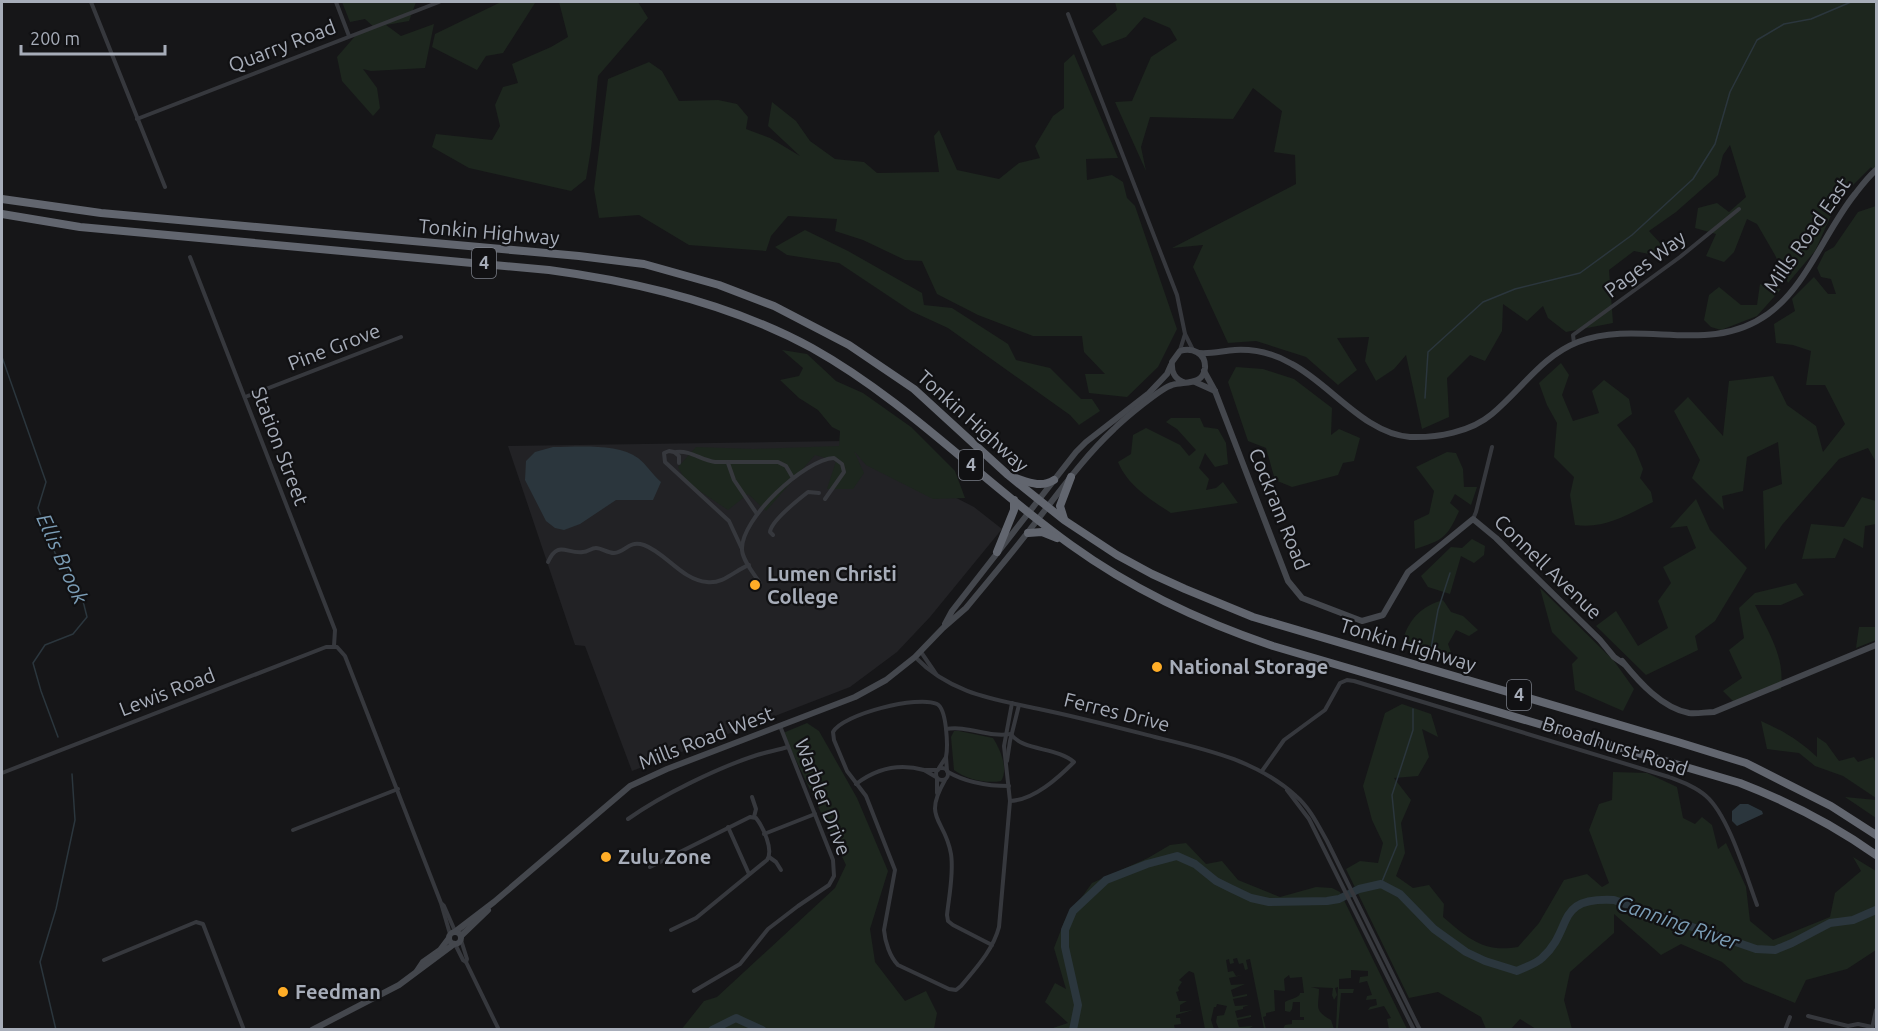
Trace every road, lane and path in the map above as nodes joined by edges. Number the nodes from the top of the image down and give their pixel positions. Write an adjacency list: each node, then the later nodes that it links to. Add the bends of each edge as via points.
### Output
1 (92, 2): 6 (street)
2 (336, 2): 5 (street)
3 (439, 2): 5 (street, Quarry Road)
4 (1068, 14): 13 (street, via 1177,295)
5 (349, 36): 6 (street, Quarry Road)
6 (137, 119): 8 (street)
7 (1876, 171): 15 (main road, Mills Road East, via 1846,205 1785,300 1749,326 1707,336 1604,334)
8 (165, 187)
9 (2, 199): 29 (highway, Tonkin Highway / 4, via 101,213 579,256 667,269 774,306 858,350 914,389)
10 (1739, 209): 15 (street, Pages Way, via 1573,335)
11 (2, 214): 35 (highway, Tonkin Highway / 4, via 80,227 549,270 663,290 739,316 818,352 876,389)
12 (190, 257): 24 (street, Station Street)
13 (1185, 334): 16 (street); 17 (street)
14 (401, 337): 24 (street, Pine Grove)
15 (1574, 343): 18 (main road, Mills Road East, via 1550,357 1491,415 1470,427 1449,434 1408,437 1380,429 1291,363 1254,350)
16 (1180, 351): 17 (main road); 19 (main road)
17 (1196, 351): 18 (main road, Mills Road East); 20 (main road)
18 (1215, 354): 20 (main road)
19 (1172, 362): 22 (main road, via 1172,373); 32 (main road, via 1167,374 1149,393 1086,442)
20 (1205, 369): 21 (main road); 23 (main road, Cockram Road)
21 (1195, 382): 22 (main road); 23 (main road)
22 (1185, 383): 30 (main road, via 1170,385 1115,428)
23 (1215, 391): 40 (main road, Cockram Road, via 1288,581 1302,598 1362,621 1383,615 1408,572)
24 (245, 397): 53 (street, Station Street, via 335,630)
25 (1492, 447): 40 (street)
26 (675, 452): 27 (street); 28 (street); 46 (street, via 666,452 665,462 729,521)
27 (679, 463)
28 (728, 463): 31 (street, via 780,462); 39 (street, via 734,480)
29 (1008, 475): 32 (highway, via 1040,485); 36 (highway, Tonkin Highway / 4)
30 (1071, 477): 37 (main road); 42 (highway, via 1060,506)
31 (793, 478): 34 (street, via 820,461 838,460 843,476); 39 (street)
32 (1054, 480): 36 (main road)
33 (819, 493): 44 (street, via 811,491 796,502 771,526)
34 (825, 499)
35 (1014, 500): 38 (highway, Tonkin Highway / 4); 47 (highway, via 1014,510)
36 (1038, 501): 37 (highway, Tonkin Highway / 4); 38 (main road)
37 (1047, 508): 41 (main road); 42 (highway, Tonkin Highway / 4)
38 (1028, 512): 41 (highway, Tonkin Highway / 4); 47 (main road, Mills Road West)
39 (757, 514): 46 (street, via 746,532)
40 (1473, 519): 52 (main road, Connell Avenue, via 1639,680 1662,700 1690,713 1714,712)
41 (1038, 520): 43 (main road, Mills Road West); 45 (highway, Tonkin Highway / 4)
42 (1064, 520): 87 (highway, Tonkin Highway / 4, via 1152,574 1253,617 1746,764 1831,806)
43 (1028, 533): 45 (highway, via 1042,532); 51 (main road, Mills Road West, via 966,608)
44 (773, 535)
45 (1071, 545): 88 (highway, Tonkin Highway / 4, via 1140,589 1244,636 1740,783 1819,818)
46 (742, 550): 49 (street)
47 (997, 552): 51 (main road, Mills Road West)
48 (548, 562): 49 (street, via 560,549 582,552 596,548 612,553 636,543 705,582 721,581)
49 (750, 565): 50 (street)
50 (760, 583)
51 (943, 628): 54 (main road, Mills Road West)
52 (1876, 645)
53 (334, 646): 70 (street, Lewis Road); 77 (street, via 343,652)
54 (921, 652): 55 (main road, Mills Road West); 56 (street)
55 (915, 657): 56 (street, Ferres Drive); 59 (main road, Mills Road West, via 886,680 855,697)
56 (938, 678): 57 (street, Ferres Drive, via 965,691)
57 (1012, 704): 58 (street, Ferres Drive); 61 (street)
58 (1019, 705): 62 (street); 69 (street, Ferres Drive, via 1175,742)
59 (780, 726): 63 (street, Warbler Drive); 96 (main road, Mills Road West, via 630,786)
60 (946, 729): 61 (street); 64 (street); 74 (street, via 938,705 909,702 861,714 837,727 834,740)
61 (1005, 735): 62 (street); 65 (street)
62 (1011, 735): 65 (street); 80 (street, via 1019,742 1063,754 1074,762 1030,796)
63 (788, 747): 81 (street, Warbler Drive); 83 (street, via 721,769)
64 (946, 757): 66 (street); 68 (street)
65 (1007, 762): 75 (street)
66 (939, 769): 67 (street); 68 (street); 71 (street)
67 (924, 770): 71 (street); 74 (street, via 898,766 876,772)
68 (947, 771): 72 (street); 73 (street)
69 (1263, 771): 76 (street, Ferres Drive); 93 (street, Broadhurst Road, via 1284,740 1325,710 1340,683 1354,681 1689,785 1707,796 1720,813)
70 (2, 773)
71 (937, 778): 73 (street); 78 (street)
72 (961, 779): 73 (street); 75 (street)
73 (945, 780): 78 (street)
74 (856, 784): 97 (street, via 866,796 895,870 884,930 895,963 956,990)
75 (1009, 786): 80 (street)
76 (1284, 787): 95 (street, Ferres Drive, via 1306,814); 95 (street, Ferres Drive, via 1305,804 1327,841)
77 (398, 789): 85 (street); 96 (street)
78 (937, 794): 97 (street, via 935,812 951,856 948,921)
79 (752, 797): 82 (street)
80 (1010, 801): 97 (street, via 999,927)
81 (815, 814): 86 (street); 99 (street, Warbler Drive, via 835,868 829,885 768,929 740,964)
82 (754, 817): 84 (street); 86 (street)
83 (628, 819)
84 (728, 827): 90 (street); 92 (street)
85 (293, 830)
86 (764, 834): 89 (street)
87 (1876, 835)
88 (1876, 855)
89 (769, 857): 91 (street); 92 (street)
90 (650, 867)
91 (781, 870)
92 (749, 874): 94 (street, via 696,918)
93 (1757, 905)
94 (671, 930)
95 (1370, 933): 107 (street, Ferres Drive); 108 (street, Ferres Drive)
96 (455, 937): 105 (main road, Mills Road West, via 399,985); 106 (street)
97 (992, 945)
98 (104, 960): 104 (street, via 196,922 203,924)
99 (694, 991)
100 (1876, 1010): 103 (street)
101 (1808, 1016): 103 (street)
102 (1790, 1017): 109 (street)
103 (1872, 1028)
104 (244, 1029)
105 (312, 1029)
106 (499, 1029)
107 (1414, 1029)
108 (1420, 1029)
109 (1785, 1029)

